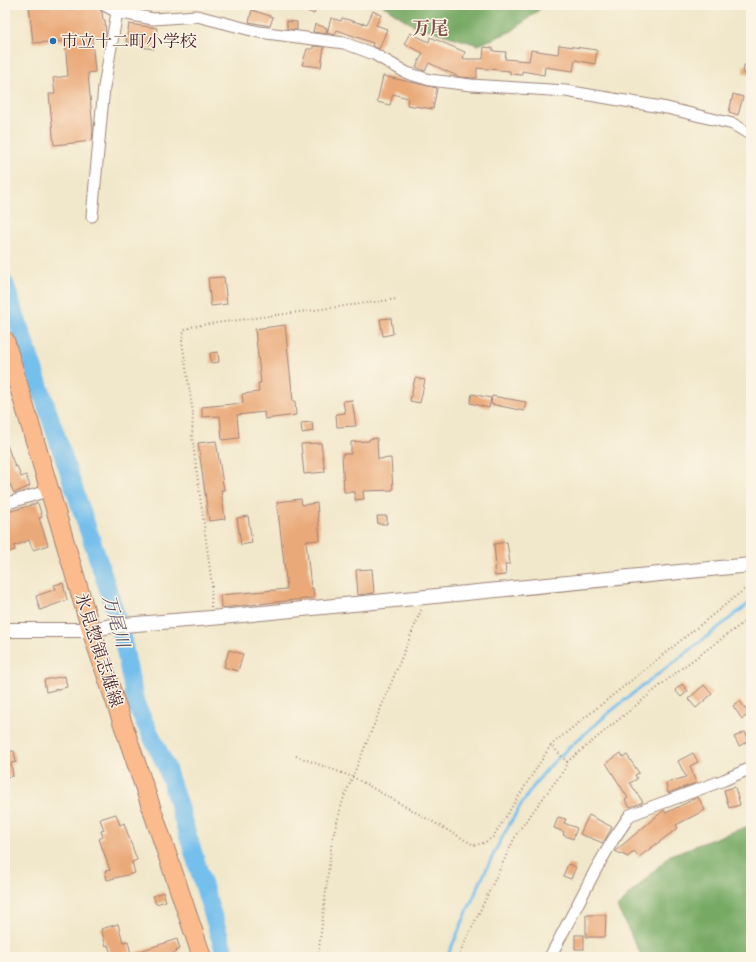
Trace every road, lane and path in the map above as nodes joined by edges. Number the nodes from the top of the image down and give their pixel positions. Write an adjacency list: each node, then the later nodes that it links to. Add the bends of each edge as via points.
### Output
1 (104, 5): 2 (street)
2 (116, 12): 3 (street, via 153,19 196,16 259,32 344,43 374,54 407,73 430,80 566,92 667,108 733,124); 4 (street, via 104,87)
3 (751, 135)
4 (92, 216)
5 (397, 299): 13 (path, via 194,326 184,330 182,341 193,413 192,436 212,585)
6 (5, 340): 7 (main road, 氷見惣領志雄線)
7 (50, 490): 8 (street); 15 (main road, 氷見惣領志雄線)
8 (5, 504)
9 (751, 565): 11 (street)
10 (751, 584): 16 (path)
11 (427, 597): 13 (street); 20 (path)
12 (751, 617): 18 (path, via 678,671)
13 (211, 618): 15 (street)
14 (5, 630): 15 (street)
15 (91, 630): 21 (main road, 氷見惣領志雄線)
16 (551, 745): 18 (path); 20 (path, via 492,837 484,843 474,845)
17 (296, 756): 20 (path)
18 (567, 762): 23 (path, via 564,770 517,833)
19 (751, 768): 24 (street, via 630,815 596,869)
20 (353, 777): 22 (path, via 343,800 332,840)
21 (198, 956)
22 (318, 957)
23 (458, 957)
24 (550, 957)

